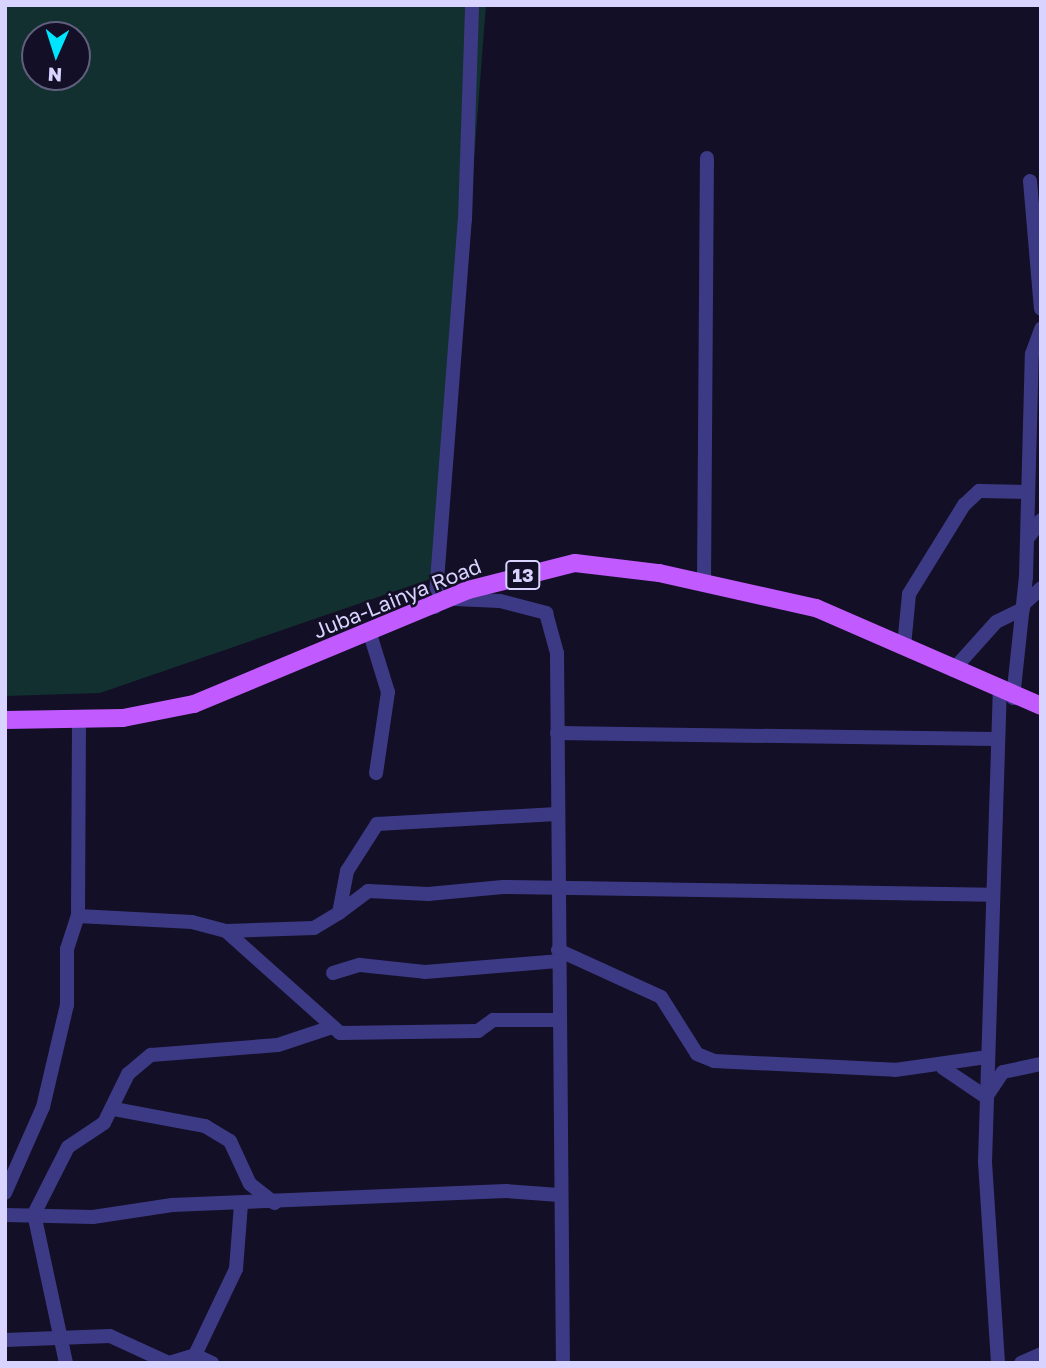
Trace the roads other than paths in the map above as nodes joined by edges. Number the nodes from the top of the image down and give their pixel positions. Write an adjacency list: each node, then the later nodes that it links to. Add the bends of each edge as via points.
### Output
1 (472, 5): 12 (street, via 459,308)
2 (707, 158): 9 (street)
3 (1030, 181): 4 (street)
4 (1041, 309)
5 (1041, 329): 6 (street, via 1032,355)
6 (1028, 492): 8 (street); 15 (street, via 971,497 909,594)
7 (1041, 520): 8 (street)
8 (1028, 538): 13 (street)
9 (704, 583): 11 (main road, Juba-Lainya Road / 13, via 575,564 492,583); 15 (main road, Juba-Lainya Road / 13, via 816,608)
10 (1041, 588): 13 (street)
11 (455, 599): 12 (main road, Juba-Lainya Road / 13); 21 (street, via 500,601 546,613 557,653)
12 (435, 607): 14 (main road, Juba-Lainya Road / 13)
13 (1024, 607): 16 (street, via 996,622); 17 (street)
14 (370, 634): 20 (main road, Juba-Lainya Road / 13, via 194,704); 23 (street, via 388,692)
15 (904, 646): 16 (main road, Juba-Lainya Road / 13)
16 (953, 670): 17 (main road, Juba-Lainya Road / 13)
17 (1007, 695): 18 (main road, Juba-Lainya Road / 13); 22 (street)
18 (1041, 706)
19 (5, 720): 20 (main road, Juba-Lainya Road / 13)
20 (79, 721): 28 (street)
21 (558, 733): 22 (street); 24 (street)
22 (995, 739): 26 (street)
23 (376, 773)
24 (557, 814): 25 (street); 27 (street, via 377,824 347,871)
25 (555, 887): 26 (street, via 603,893); 27 (street, via 368,891); 30 (street)
26 (990, 895): 34 (street)
27 (339, 913): 29 (street, via 314,928)
28 (78, 916): 29 (street, via 192,922); 39 (street, via 67,949 67,1005 43,1107)
29 (226, 931): 33 (street)
30 (558, 955): 31 (street, via 425,972 359,965); 32 (street); 36 (street, via 661,998 698,1054 714,1061)
31 (333, 972)
32 (556, 1020): 33 (street, via 361,1035); 40 (street)
33 (332, 1027): 38 (street, via 278,1045 151,1055 128,1074)
34 (988, 1057): 36 (street); 37 (street)
35 (1041, 1064): 37 (street, via 1003,1072)
36 (943, 1068): 37 (street)
37 (986, 1097): 52 (street)
38 (114, 1109): 41 (street, via 205,1126 230,1141 250,1184); 43 (street, via 68,1147)
39 (5, 1193)
40 (559, 1195): 41 (street, via 506,1191); 51 (street)
41 (274, 1203): 42 (street)
42 (241, 1204): 43 (street, via 93,1217); 48 (street, via 236,1269)
43 (34, 1214): 44 (street); 45 (street)
44 (5, 1215)
45 (64, 1338): 46 (street); 48 (street, via 110,1336 169,1363); 49 (street)
46 (5, 1340)
47 (1041, 1353): 53 (street)
48 (195, 1355): 50 (street)
49 (66, 1363)
50 (212, 1363)
51 (563, 1363)
52 (998, 1363)
53 (1021, 1363)

